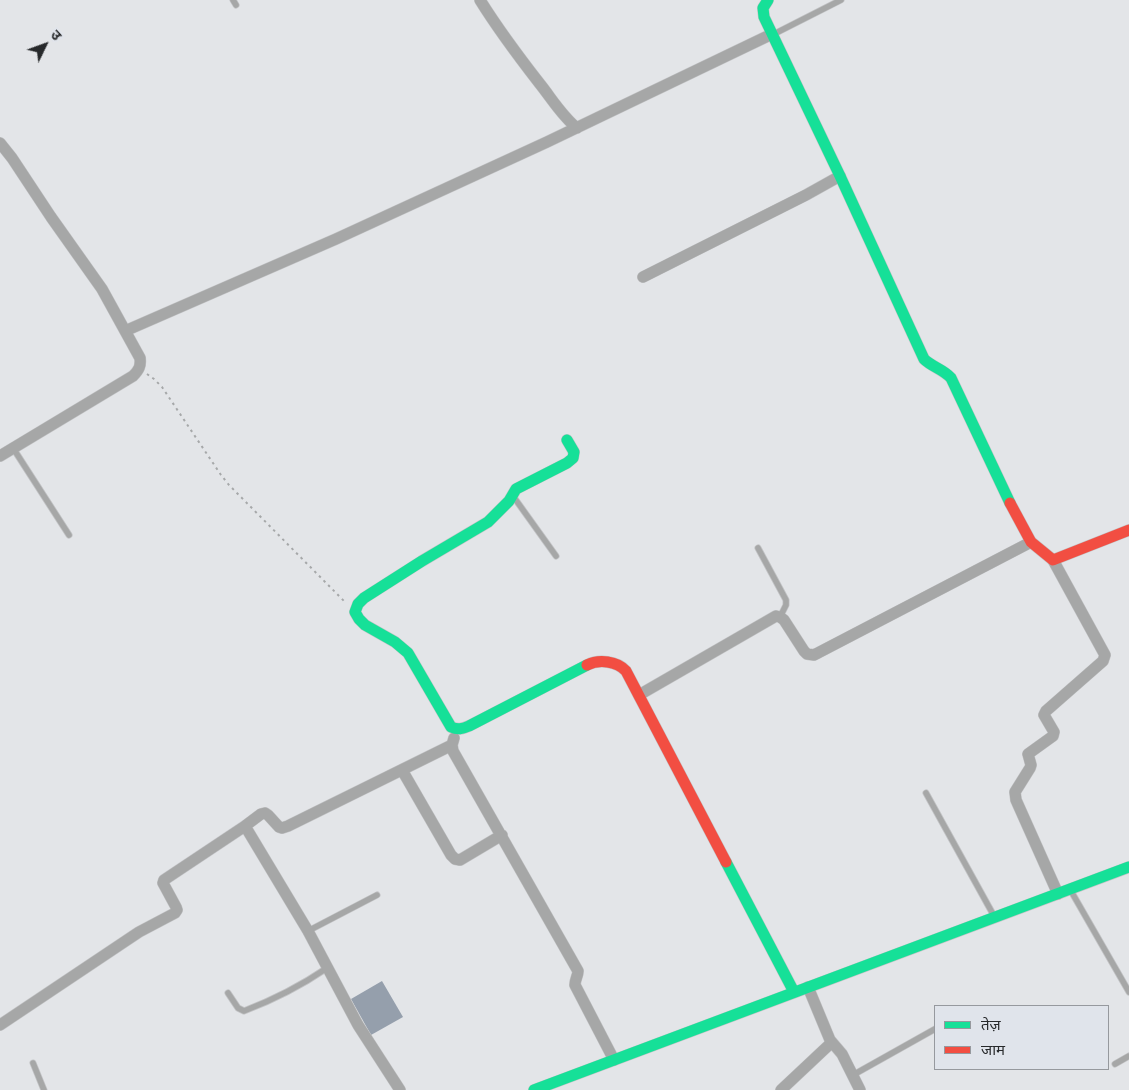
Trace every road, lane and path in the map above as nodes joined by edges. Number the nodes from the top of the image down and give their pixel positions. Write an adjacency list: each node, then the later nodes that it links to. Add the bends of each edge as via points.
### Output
1 (480, 0): 5 (street, via 494,24)
2 (768, 0): 4 (street, via 762,12)
3 (841, 0): 4 (lane)
4 (772, 34): 5 (street); 7 (street)
5 (577, 128): 9 (street, via 336,239)
6 (0, 143): 9 (street, via 102,289)
7 (840, 176): 8 (street); 17 (street, via 924,359 947,372 951,378)
8 (643, 277)
9 (125, 331): 10 (street, via 140,358 141,366)
10 (137, 372): 12 (street); 21 (path, via 154,378 229,485)
11 (567, 440): 14 (street, via 574,452 573,458 520,486)
12 (13, 448): 13 (street); 16 (lane)
13 (0, 456)
14 (512, 494): 19 (lane); 21 (street, via 488,522 364,598)
15 (1129, 530): 20 (street)
16 (69, 535)
17 (1031, 542): 20 (street); 22 (street, via 814,654 804,651)
18 (758, 548): 22 (lane, via 786,600)
19 (556, 556)
20 (1053, 560): 32 (street, via 1104,656 1046,711 1044,715 1053,736 1028,754 1030,768 1015,792)
21 (354, 612): 24 (street, via 363,625 408,653 451,727)
22 (780, 617): 23 (street, via 771,618)
23 (639, 695): 24 (street, via 625,670 615,663 590,663); 38 (street)
24 (461, 729): 25 (street)
25 (452, 745): 26 (street); 29 (street)
26 (402, 770): 28 (street, via 288,826 279,827 265,813); 29 (street, via 455,859 460,860)
27 (926, 793): 34 (lane)
28 (245, 826): 35 (street); 41 (street, via 164,880 164,887 177,910 175,913 139,932)
29 (502, 835): 45 (street, via 578,971 575,985)
30 (1129, 867): 31 (street)
31 (1070, 889): 32 (street); 39 (lane)
32 (1058, 894): 34 (street)
33 (377, 895): 35 (lane)
34 (995, 917): 37 (street)
35 (308, 931): 36 (street)
36 (327, 968): 40 (lane, via 244,1011); 50 (street, via 358,1025)
37 (808, 987): 38 (street); 43 (street)
38 (794, 992): 45 (street)
39 (1129, 992)
40 (228, 993)
41 (0, 1025)
42 (934, 1030): 48 (lane)
43 (830, 1040): 48 (street); 52 (street, via 828,1047)
44 (1129, 1056): 47 (lane)
45 (614, 1060): 51 (street)
46 (33, 1063): 49 (lane)
47 (1115, 1064)
48 (853, 1075): 53 (street)
49 (44, 1090)
50 (400, 1090)
51 (534, 1090)
52 (781, 1090)
53 (860, 1090)

